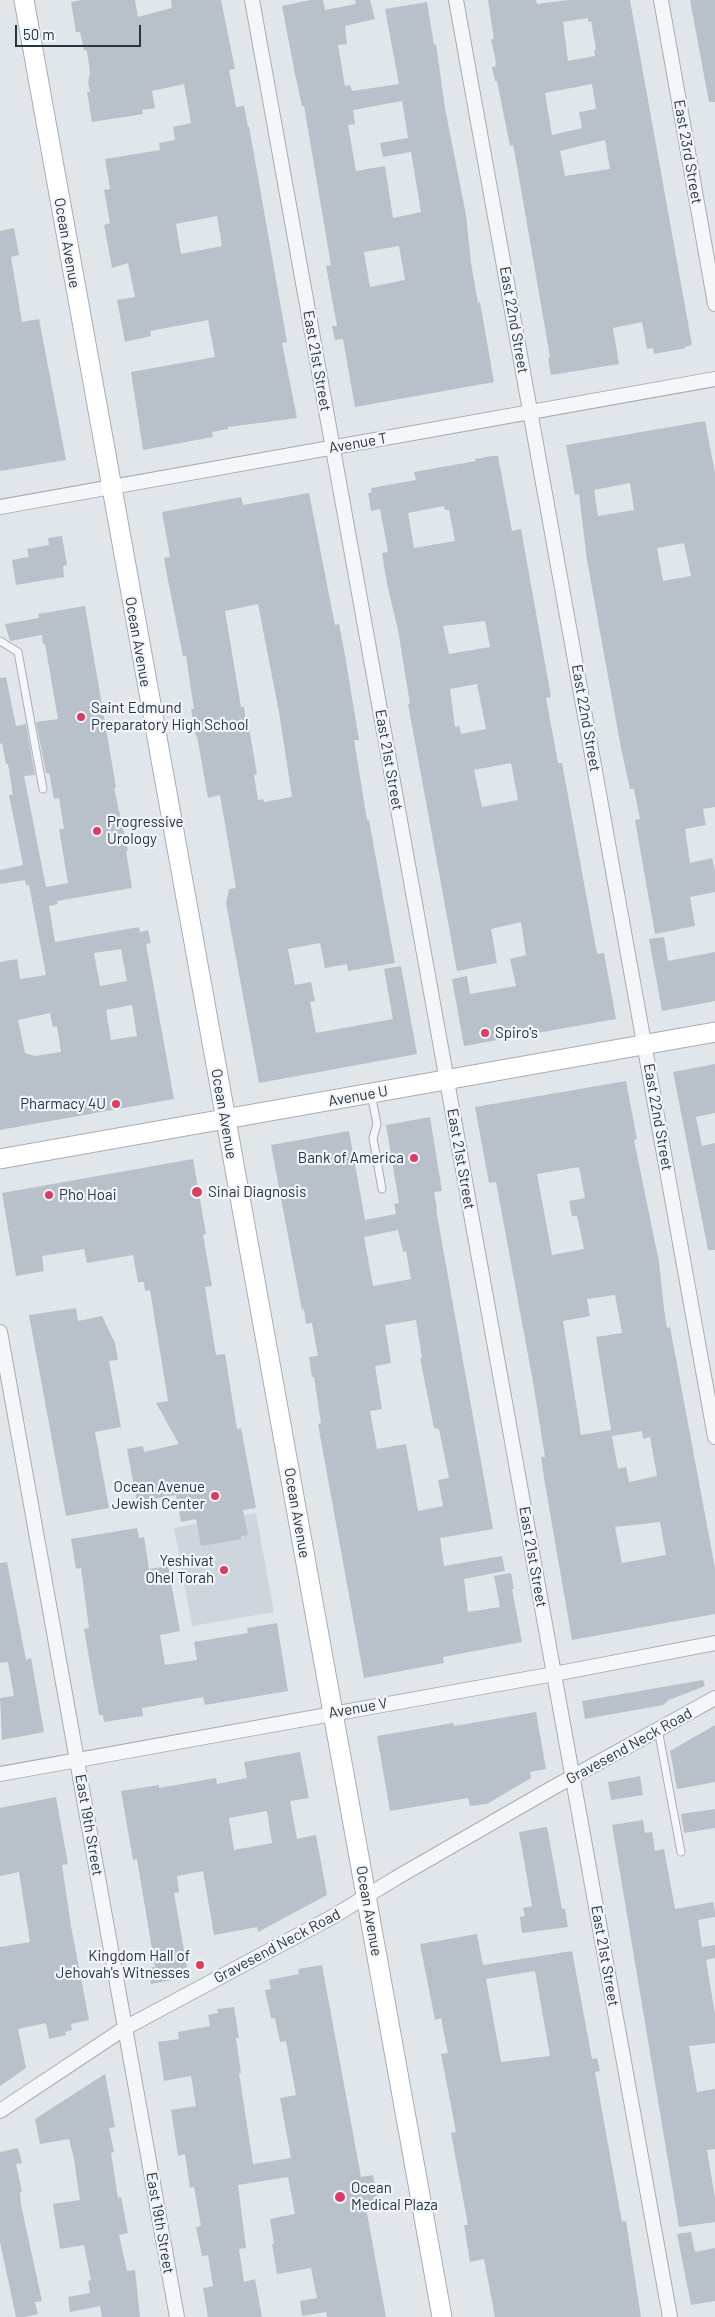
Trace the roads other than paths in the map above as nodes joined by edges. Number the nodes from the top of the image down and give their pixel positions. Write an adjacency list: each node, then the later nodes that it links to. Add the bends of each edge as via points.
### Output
1 (24, 0): 9 (main road, Ocean Avenue)
2 (252, 0): 8 (street, East 21st Street)
3 (456, 0): 7 (street, East 22nd Street)
4 (661, 0): 5 (street, East 23rd Street)
5 (715, 304)
6 (715, 379): 7 (street, Avenue T)
7 (531, 412): 8 (street, Avenue T); 14 (street, East 22nd Street)
8 (333, 448): 9 (street, Avenue T); 15 (street, East 21st Street)
9 (110, 487): 10 (street, Avenue T); 17 (main road, Ocean Avenue)
10 (0, 507)
11 (0, 641): 12 (lane, via 18,652)
12 (43, 789)
13 (715, 1032): 14 (main road, Avenue U)
14 (644, 1045): 15 (main road, Avenue U); 21 (street, East 22nd Street)
15 (447, 1081): 16 (main road, Avenue U); 23 (street, East 21st Street)
16 (371, 1094): 17 (main road, Avenue U); 19 (lane, via 377,1124 373,1138)
17 (225, 1119): 18 (main road, Avenue U); 25 (main road, Ocean Avenue)
18 (0, 1159)
19 (382, 1189)
20 (0, 1332): 27 (street, East 19th Street)
21 (715, 1437)
22 (715, 1642): 23 (street, Avenue V)
23 (554, 1674): 25 (street, Avenue V); 29 (street, East 21st Street)
24 (715, 1698): 26 (street, Gravesend Neck Road)
25 (333, 1712): 27 (street, Avenue V); 31 (main road, Ocean Avenue)
26 (658, 1729): 29 (street, Gravesend Neck Road); 30 (lane)
27 (78, 1760): 28 (street, Avenue V); 32 (street, East 19th Street)
28 (0, 1774)
29 (573, 1777): 31 (street, Gravesend Neck Road); 36 (street, East 21st Street)
30 (681, 1852)
31 (366, 1896): 32 (street, Gravesend Neck Road); 35 (main road, Ocean Avenue)
32 (125, 2028): 33 (street, Gravesend Neck Road); 34 (street, East 19th Street)
33 (0, 2111)
34 (177, 2317)
35 (442, 2317)
36 (670, 2317)

